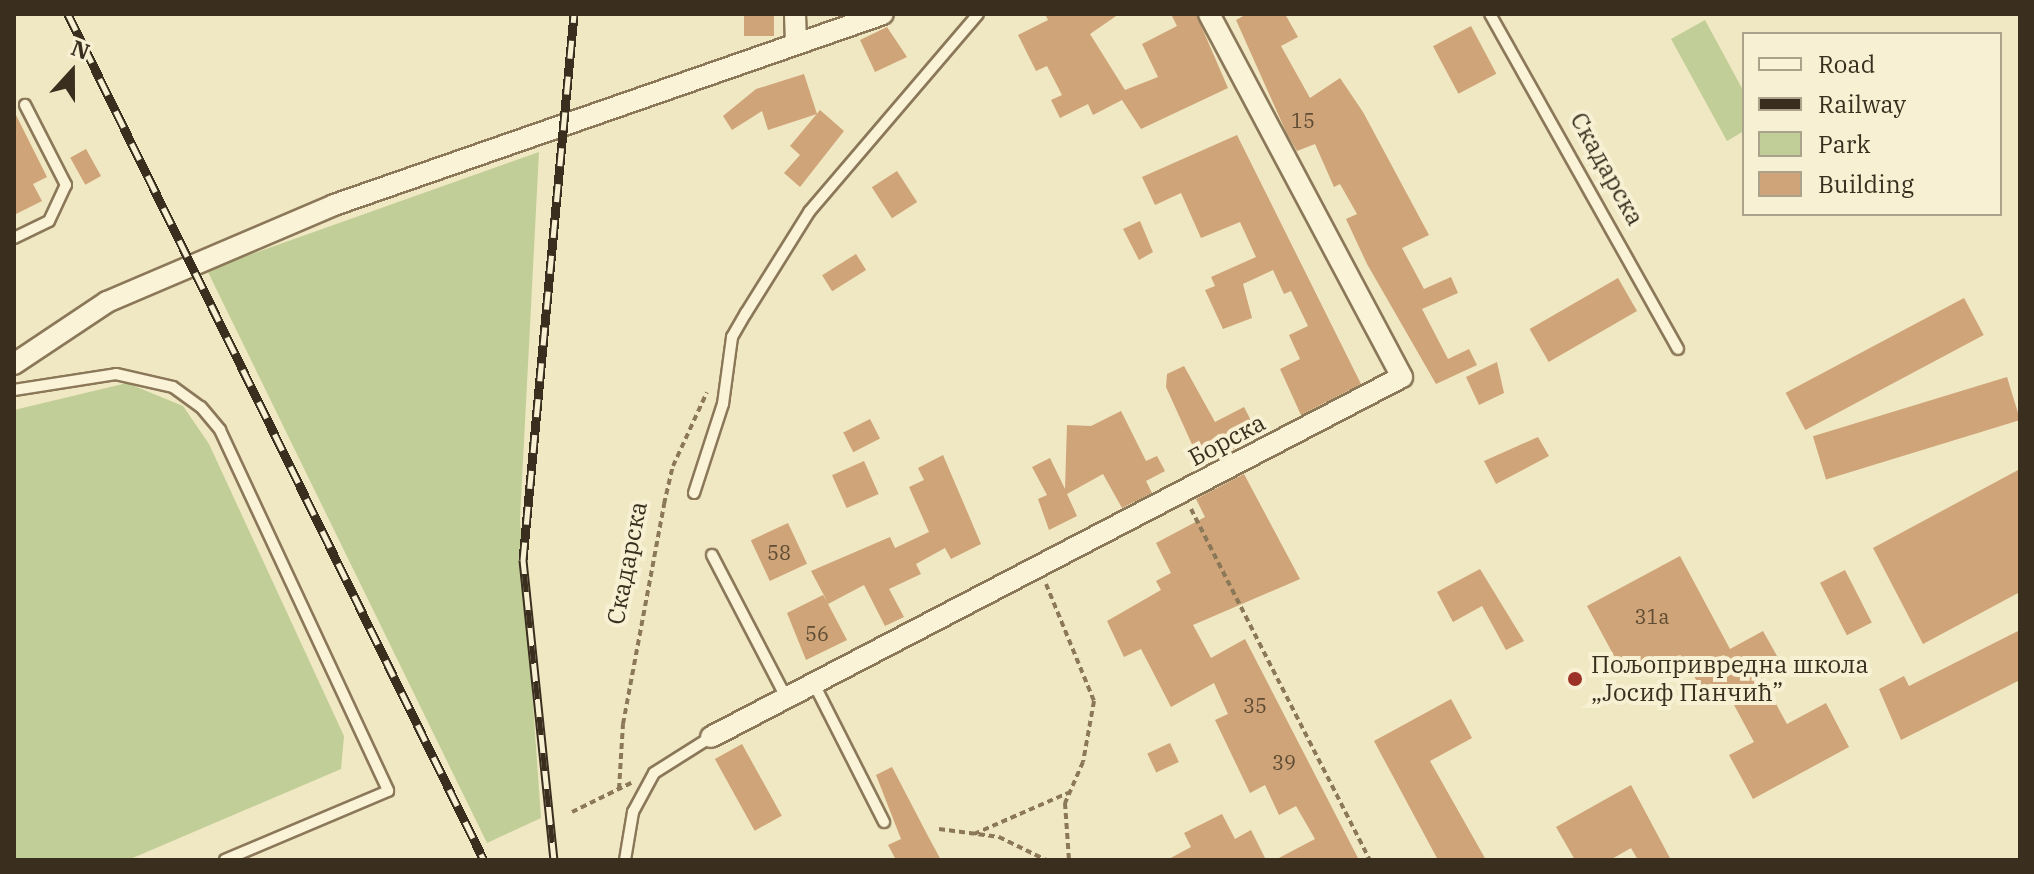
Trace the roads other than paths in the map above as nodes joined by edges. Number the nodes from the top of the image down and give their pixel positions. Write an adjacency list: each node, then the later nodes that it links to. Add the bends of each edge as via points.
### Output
1 (795, 14): 6 (street)
2 (883, 14): 6 (street)
3 (978, 14): 12 (lane, via 809,212 732,337)
4 (1209, 14): 14 (street, Борска, via 1402,377)
5 (1490, 14): 9 (lane, Скадарска)
6 (796, 42): 10 (street, via 190,263 107,302)
7 (25, 105): 8 (lane, via 66,185 49,221)
8 (14, 238)
9 (1678, 349)
10 (14, 364)
11 (14, 390): 18 (lane, via 116,374 173,387 201,407 220,430 388,791)
12 (694, 493)
13 (712, 555): 15 (lane)
14 (812, 680): 15 (street, Борска); 17 (lane)
15 (785, 695): 16 (street, Борска)
16 (711, 737): 19 (lane, via 654,773 633,812)
17 (884, 822)
18 (225, 860)
19 (625, 860)

